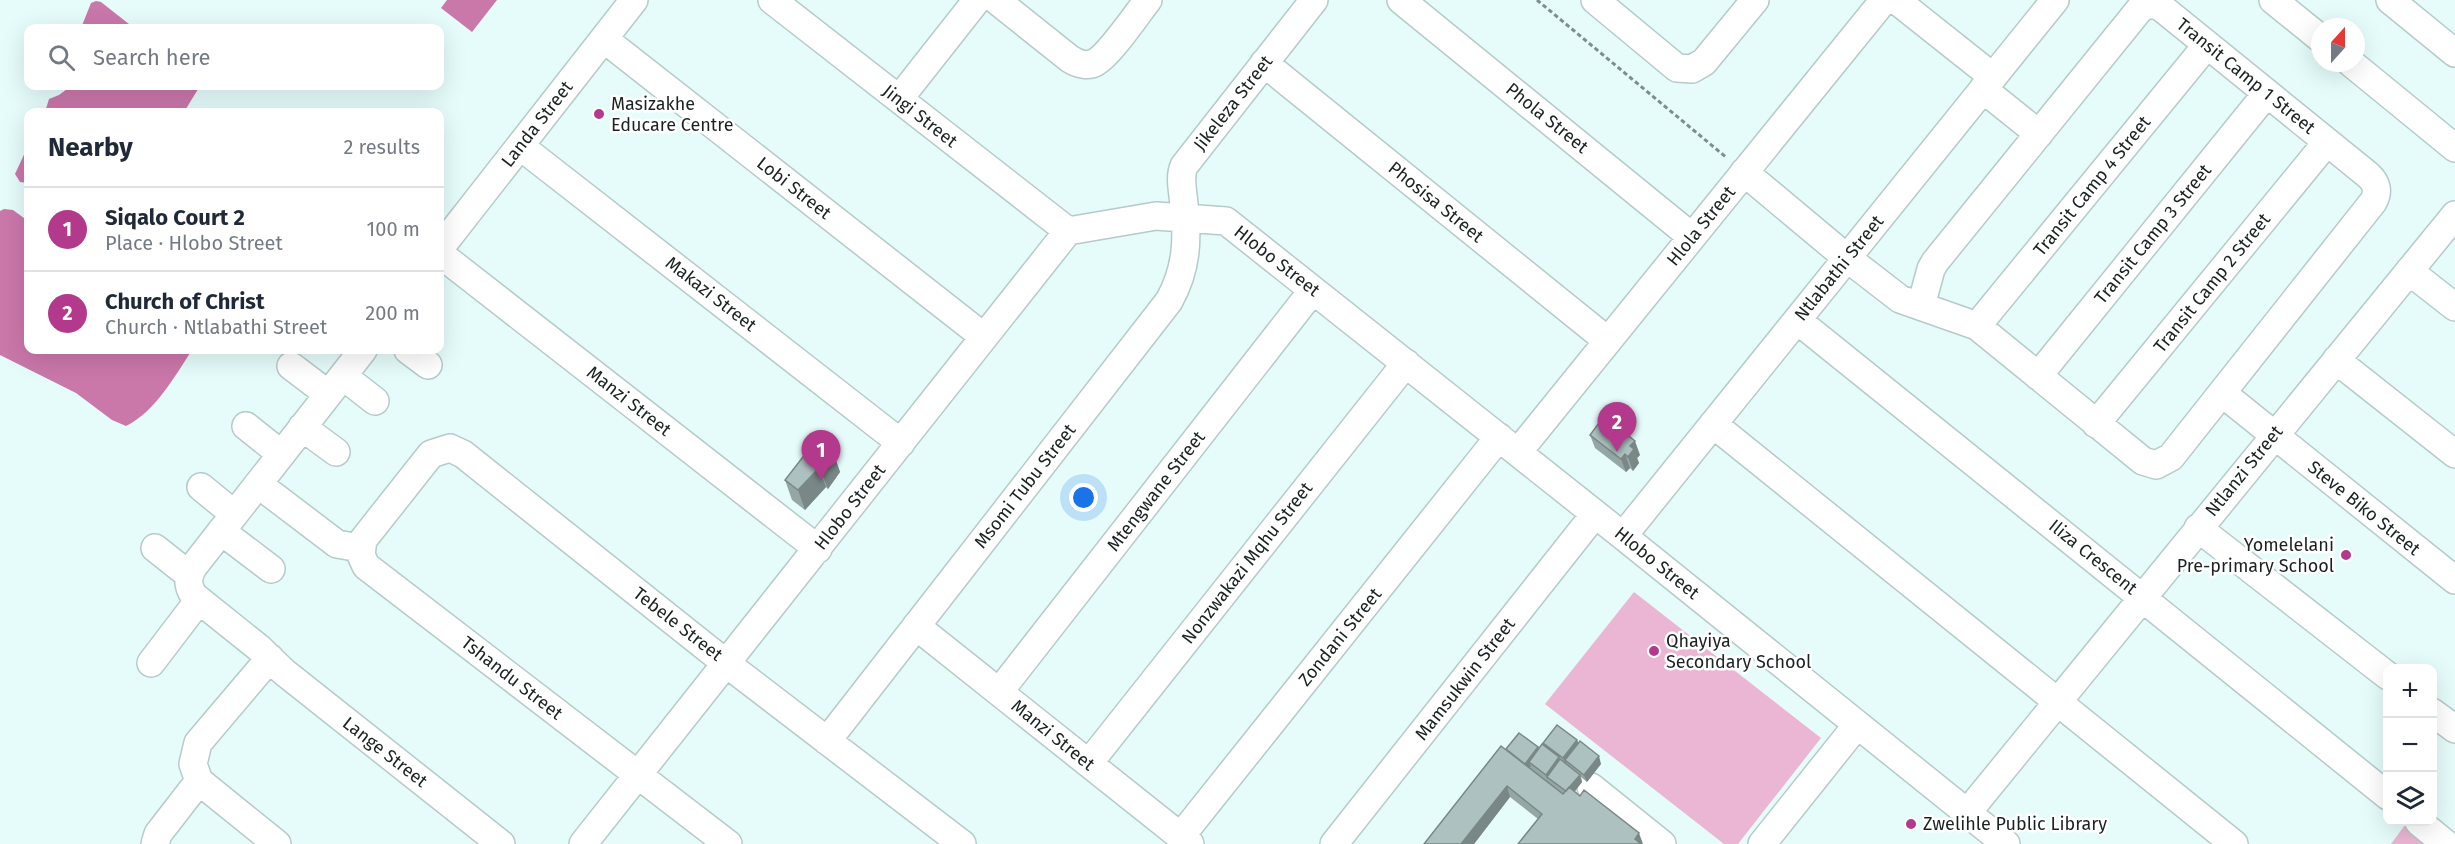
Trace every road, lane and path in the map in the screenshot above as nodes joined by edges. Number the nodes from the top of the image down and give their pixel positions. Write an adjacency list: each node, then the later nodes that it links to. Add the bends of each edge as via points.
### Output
1 (634, 0): 17 (street, Landa Street)
2 (977, 0): 24 (street)
3 (996, 0): 4 (street, via 1070,59 1084,64 1102,57)
4 (1148, 0)
5 (1314, 0): 20 (street, Jikeleza Street)
6 (1401, 0): 33 (street, Phola Street)
7 (1537, 0): 29 (path)
8 (1755, 0): 14 (street, via 1704,62 1685,70 1666,60)
9 (1884, 0): 29 (street, Hlola Street)
10 (1896, 0): 22 (street)
11 (2055, 0): 22 (street, Ntlabathi Street)
12 (2273, 0): 16 (street)
13 (2390, 0): 19 (street)
14 (1601, 2)
15 (789, 5): 24 (street, Jingi Street)
16 (2311, 31)
17 (604, 39): 27 (street, Landa Street); 43 (street, Lobi Street)
18 (2207, 45): 23 (street, Transit Camp 1 Street); 25 (street, Transit Camp 1 Street, via 2157,5 2142,7); 42 (street, Transit Camp 4 Street)
19 (2455, 53)
20 (1264, 63): 31 (street, Jikeleza Street, via 1184,166 1181,176); 44 (street, Phosisa Street)
21 (2362, 72): 28 (street)
22 (1988, 83): 25 (street); 36 (street, Ntlabathi Street)
23 (2267, 93): 26 (street, Transit Camp 1 Street); 49 (street, Transit Camp 3 Street)
24 (899, 99): 32 (street, Jingi Street)
25 (2039, 134): 39 (street, Transit Camp 1 Street, via 1935,262)
26 (2327, 141): 51 (street, Transit Camp 1 Street, via 2373,179 2375,198); 54 (street, Transit Camp 2 Street)
27 (520, 146): 34 (street, Landa Street); 58 (street, Makazi Street)
28 (2455, 148)
29 (1744, 172): 33 (street, Hlola Street); 36 (street, Transit Camp 1 Street)
30 (2455, 215): 37 (street, Ntlanzi Street)
31 (1186, 218): 32 (street, Hlobo Street, via 1156,216); 38 (street, Hlobo Street, via 1226,221); 77 (street, Msomi Tubu Street, via 1186,258 1169,301)
32 (1068, 231): 43 (street, Hlobo Street)
33 (1692, 237): 44 (street, Hlola Street)
34 (444, 243)
35 (444, 257): 71 (street, Manzi Street)
36 (1847, 258): 39 (street, Transit Camp 1 Street, via 1900,299); 41 (street, Ntlabathi Street)
37 (2409, 271): 40 (street); 46 (street, Ntlanzi Street)
38 (1313, 290): 47 (street, Hlobo Street); 82 (street, Mtengwane Street)
39 (1921, 306): 42 (street, Transit Camp 1 Street)
40 (2455, 308)
41 (1797, 320): 53 (street, Ntlabathi Street); 75 (street, Iliza Crescent)
42 (1977, 326): 49 (street, Transit Camp 1 Street)
43 (984, 337): 58 (street, Hlobo Street)
44 (1608, 341): 59 (street, Hlola Street)
45 (360, 354): 50 (street)
46 (2336, 360): 57 (street, Ntlanzi Street); 62 (street)
47 (1406, 363): 59 (street, Hlobo Street); 88 (street, Nonzwakazi Mqhu Street)
48 (291, 366): 50 (street)
49 (2038, 376): 54 (street, Transit Camp 1 Street)
50 (335, 385): 52 (street); 56 (street)
51 (2222, 393): 54 (street, Transit Camp 1 Street, via 2171,457 2161,464 2142,461); 57 (street)
52 (375, 401)
53 (1713, 424): 68 (street, Ntlabathi Street); 83 (street)
54 (2096, 424)
55 (246, 426): 61 (street)
56 (302, 427): 60 (street); 61 (street)
57 (2274, 435): 67 (street, Ntlanzi Street); 74 (street, Steve Biko Street)
58 (901, 443): 71 (street, Hlobo Street)
59 (1508, 444): 65 (street, Hlobo Street); 95 (street, Zondani Street)
60 (336, 453)
61 (281, 454): 63 (street)
62 (2455, 454)
63 (258, 483): 66 (street); 70 (street, via 337,543)
64 (201, 487): 66 (street)
65 (1595, 514): 68 (street, Hlobo Street); 102 (street, Mamsukwin Street)
66 (228, 523): 72 (street); 73 (street)
67 (2198, 528): 75 (street, Ntlanzi Street); 81 (street)
68 (1623, 536): 85 (street, Hlobo Street)
69 (155, 548): 73 (street)
70 (360, 548): 80 (street, Tebele Street, via 431,454 442,449 457,450); 89 (street, Tshandu Street, via 366,566)
71 (818, 549): 80 (street, Hlobo Street)
72 (271, 569)
73 (189, 575): 76 (street, via 190,590)
74 (2455, 580)
75 (2143, 598): 83 (street, Ntlanzi Street); 92 (street, Iliza Crescent)
76 (199, 600): 78 (street, Lange Street); 79 (street)
77 (916, 626): 82 (street, Manzi Street); 87 (street, Msomi Tubu Street)
78 (270, 658): 90 (street, via 198,743 193,764); 98 (street, Lange Street)
79 (151, 663)
80 (727, 664): 87 (street, Tebele Street); 89 (street, Hlobo Street)
81 (2383, 672)
82 (999, 692): 88 (street, Manzi Street)
83 (2057, 702): 93 (street, Ntlanzi Street); 106 (street)
84 (2437, 715): 86 (street)
85 (1857, 725): 93 (street, Hlobo Street); 104 (street)
86 (2455, 729)
87 (828, 741): 101 (street, Tebele Street)
88 (1089, 763): 95 (street, Manzi Street)
89 (638, 775): 99 (street, Hlobo Street); 100 (street, Tshandu Street)
90 (199, 781): 96 (street, via 158,834); 97 (street)
91 (1590, 787): 103 (street)
92 (2383, 792)
93 (1967, 813): 105 (street, Hlobo Street)
94 (2424, 826): 107 (street)
95 (1185, 840)
96 (155, 844)
97 (277, 844)
98 (501, 844)
99 (583, 844)
100 (728, 844)
101 (962, 844)
102 (1334, 844)
103 (1662, 844)
104 (1762, 844)
105 (2006, 844)
106 (2234, 844)
107 (2446, 844)

